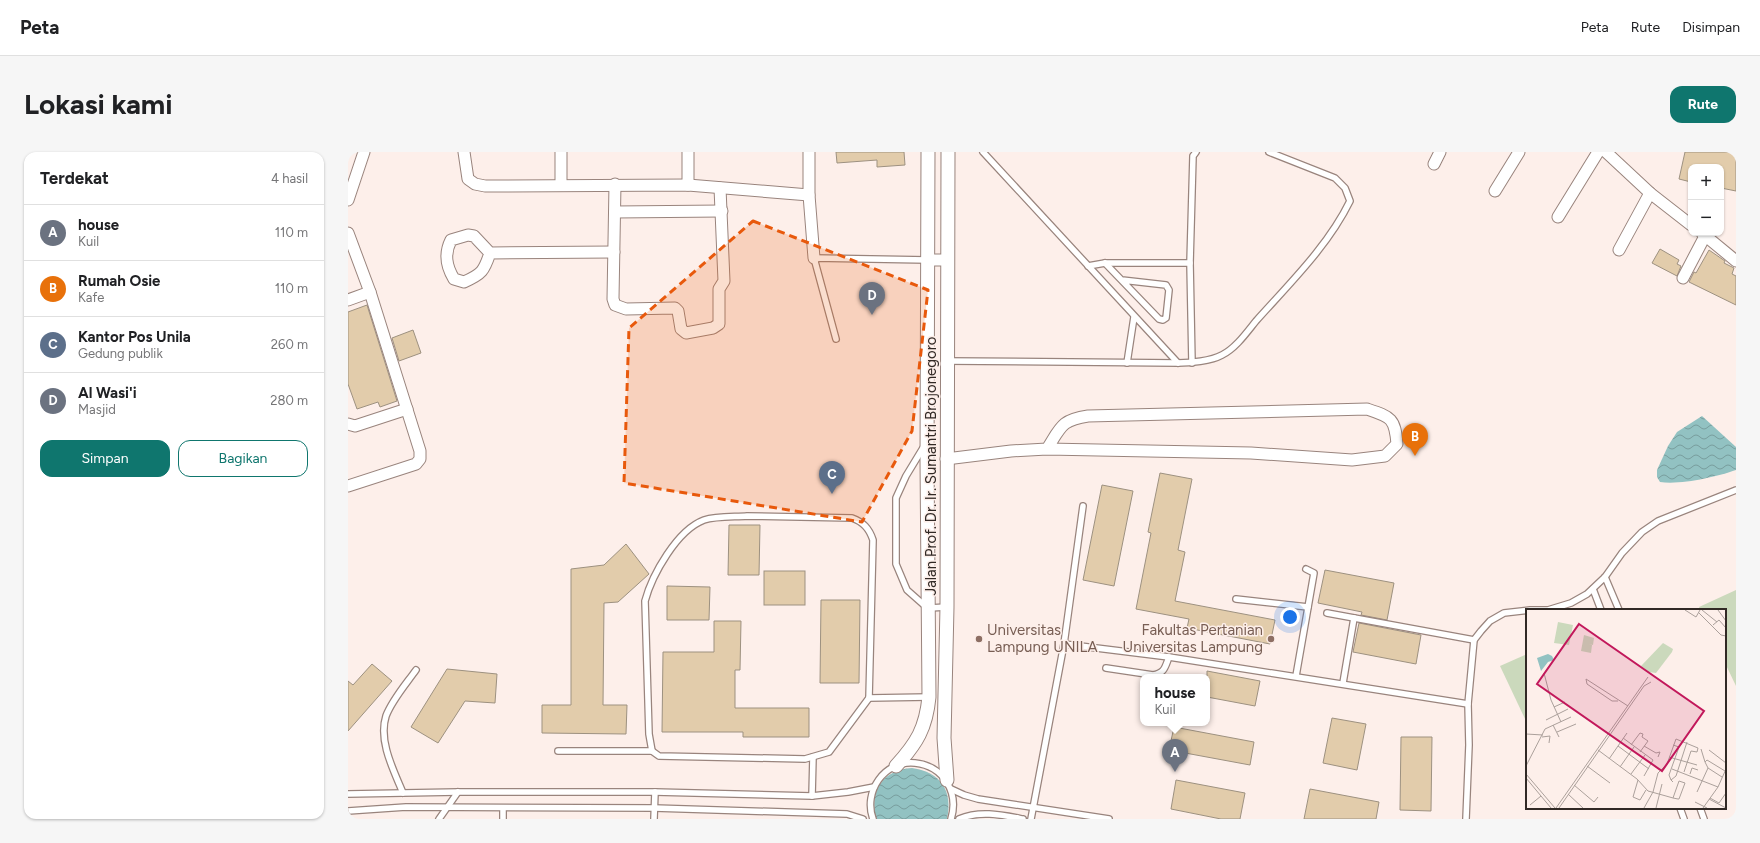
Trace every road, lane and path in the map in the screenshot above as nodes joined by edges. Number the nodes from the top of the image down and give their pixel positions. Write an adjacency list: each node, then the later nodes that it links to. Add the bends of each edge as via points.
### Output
1 (364, 152): 23 (street)
2 (464, 152): 17 (street, via 468,179 475,184)
3 (561, 152): 17 (street)
4 (688, 152): 18 (street)
5 (809, 152): 22 (street)
6 (928, 152): 35 (street, Jalan Prof. Dr. Ir. Sumantri Brojonegoro)
7 (948, 152): 36 (street, Jalan Prof. Dr. Ir. Sumantri Brojonegoro)
8 (983, 152): 40 (lane)
9 (1196, 152): 39 (lane, via 1193,156)
10 (1269, 152): 50 (lane, via 1335,178 1345,188 1350,201 1340,221 1318,250 1238,341 1222,355)
11 (1440, 152): 15 (street)
12 (1519, 152): 20 (street)
13 (1598, 152): 26 (street)
14 (1606, 152): 21 (street)
15 (1434, 164)
16 (616, 184): 17 (street); 18 (street); 25 (street)
17 (561, 185)
18 (688, 185): 19 (street)
19 (720, 188): 22 (street); 24 (street)
20 (1495, 191)
21 (1650, 192): 27 (street); 31 (street)
22 (809, 195): 34 (street)
23 (348, 200)
24 (722, 210): 25 (street); 32 (street, via 724,281 719,288 719,324 714,328 686,332 680,329 678,311 675,308 626,309 615,304)
25 (615, 212): 32 (street)
26 (1558, 217)
27 (1688, 223)
28 (348, 232): 43 (street)
29 (1703, 236): 41 (street)
30 (1706, 236): 37 (street)
31 (1619, 250)
32 (614, 252): 33 (street)
33 (490, 253): 33 (street, via 484,270 478,276 464,282 454,279 446,256 451,240 461,236 474,236)
34 (814, 258): 35 (lane); 46 (lane)
35 (928, 260): 36 (street); 53 (street, Jalan Prof. Dr. Ir. Sumantri Brojonegoro)
36 (947, 260): 47 (street, Jalan Prof. Dr. Ir. Sumantri Brojonegoro)
37 (1736, 261)
38 (1104, 263): 39 (lane); 40 (lane); 42 (lane)
39 (1190, 263): 50 (lane)
40 (1088, 266): 45 (lane)
41 (1683, 278)
42 (1122, 280): 42 (lane, via 1159,319 1166,318 1169,290 1166,285)
43 (370, 292): 44 (street); 51 (street)
44 (348, 300)
45 (1134, 317): 48 (lane); 49 (lane)
46 (836, 340)
47 (946, 361): 48 (lane); 55 (street, Jalan Prof. Dr. Ir. Sumantri Brojonegoro)
48 (1127, 363): 49 (lane)
49 (1178, 363): 50 (lane)
50 (1192, 363)
51 (407, 409): 52 (street, via 355,426); 56 (street, via 420,451 420,459 416,464)
52 (348, 424)
53 (927, 440): 63 (street, Jalan Prof. Dr. Ir. Sumantri Brojonegoro); 63 (lane, via 896,498 896,564 907,590 924,606)
54 (1047, 449): 54 (street, via 1252,453 1352,460 1385,456 1397,444 1396,427 1387,416 1367,409 1088,416 1072,418 1063,424); 55 (street)
55 (946, 459): 65 (street, Jalan Prof. Dr. Ir. Sumantri Brojonegoro)
56 (348, 486)
57 (1736, 490): 60 (lane, via 1658,521 1642,532 1622,553)
58 (1083, 506): 73 (lane)
59 (1306, 569): 64 (lane, via 1314,573)
60 (1606, 577): 61 (lane); 68 (lane)
61 (1593, 589): 66 (lane, via 1571,603); 67 (lane)
62 (1236, 599): 64 (lane)
63 (929, 602): 65 (lane); 81 (street, Jalan Prof. Dr. Ir. Sumantri Brojonegoro)
64 (1308, 607): 79 (lane)
65 (947, 608): 88 (street, Jalan Prof. Dr. Ir. Sumantri Brojonegoro, via 944,738)
66 (1551, 609)
67 (1601, 609)
68 (1619, 609)
69 (1526, 610): 72 (lane, via 1504,613 1490,621)
70 (1327, 613): 71 (lane)
71 (1354, 618): 72 (lane); 80 (lane)
72 (1474, 640): 83 (lane)
73 (1064, 644): 74 (lane); 95 (lane)
74 (1169, 656): 78 (lane); 79 (lane)
75 (1106, 668): 77 (lane)
76 (416, 670): 92 (lane, via 386,715 384,727 390,759)
77 (1146, 674)
78 (1160, 674)
79 (1296, 676): 80 (lane)
80 (1343, 683): 83 (lane)
81 (929, 697): 82 (lane); 87 (street, Jalan Prof. Dr. Ir. Sumantri Brojonegoro, via 922,732)
82 (869, 698): 85 (lane, via 873,540 866,526 852,518 747,516 705,520 689,528 670,552 656,573 645,601 649,734); 86 (lane, via 829,752)
83 (1468, 704): 112 (lane)
84 (558, 751): 85 (lane)
85 (652, 751): 86 (lane, via 658,756 734,759)
86 (813, 757): 94 (lane)
87 (896, 766): 88 (lane, via 914,762 933,768); 89 (lane, via 887,771)
88 (949, 784): 95 (lane, via 964,795 978,799); 107 (lane, via 954,800)
89 (874, 787): 94 (lane); 106 (lane, via 870,799)
90 (458, 792): 91 (lane); 92 (lane); 97 (lane)
91 (655, 792): 94 (lane); 96 (lane)
92 (403, 793): 93 (lane)
93 (348, 794)
94 (812, 796)
95 (1032, 806): 110 (lane); 111 (lane)
96 (654, 808): 98 (lane); 104 (lane); 105 (lane, via 847,814)
97 (446, 809): 98 (lane); 101 (lane, via 406,807); 102 (lane)
98 (503, 809): 103 (lane)
99 (1680, 809): 113 (lane)
100 (1700, 809): 114 (lane)
101 (348, 811)
102 (439, 819)
103 (503, 819)
104 (654, 819)
105 (863, 819)
106 (873, 819)
107 (951, 819)
108 (959, 819): 109 (lane, via 977,814 990,814)
109 (1023, 819)
110 (1031, 819)
111 (1109, 819)
112 (1466, 819)
113 (1684, 819)
114 (1704, 819)

